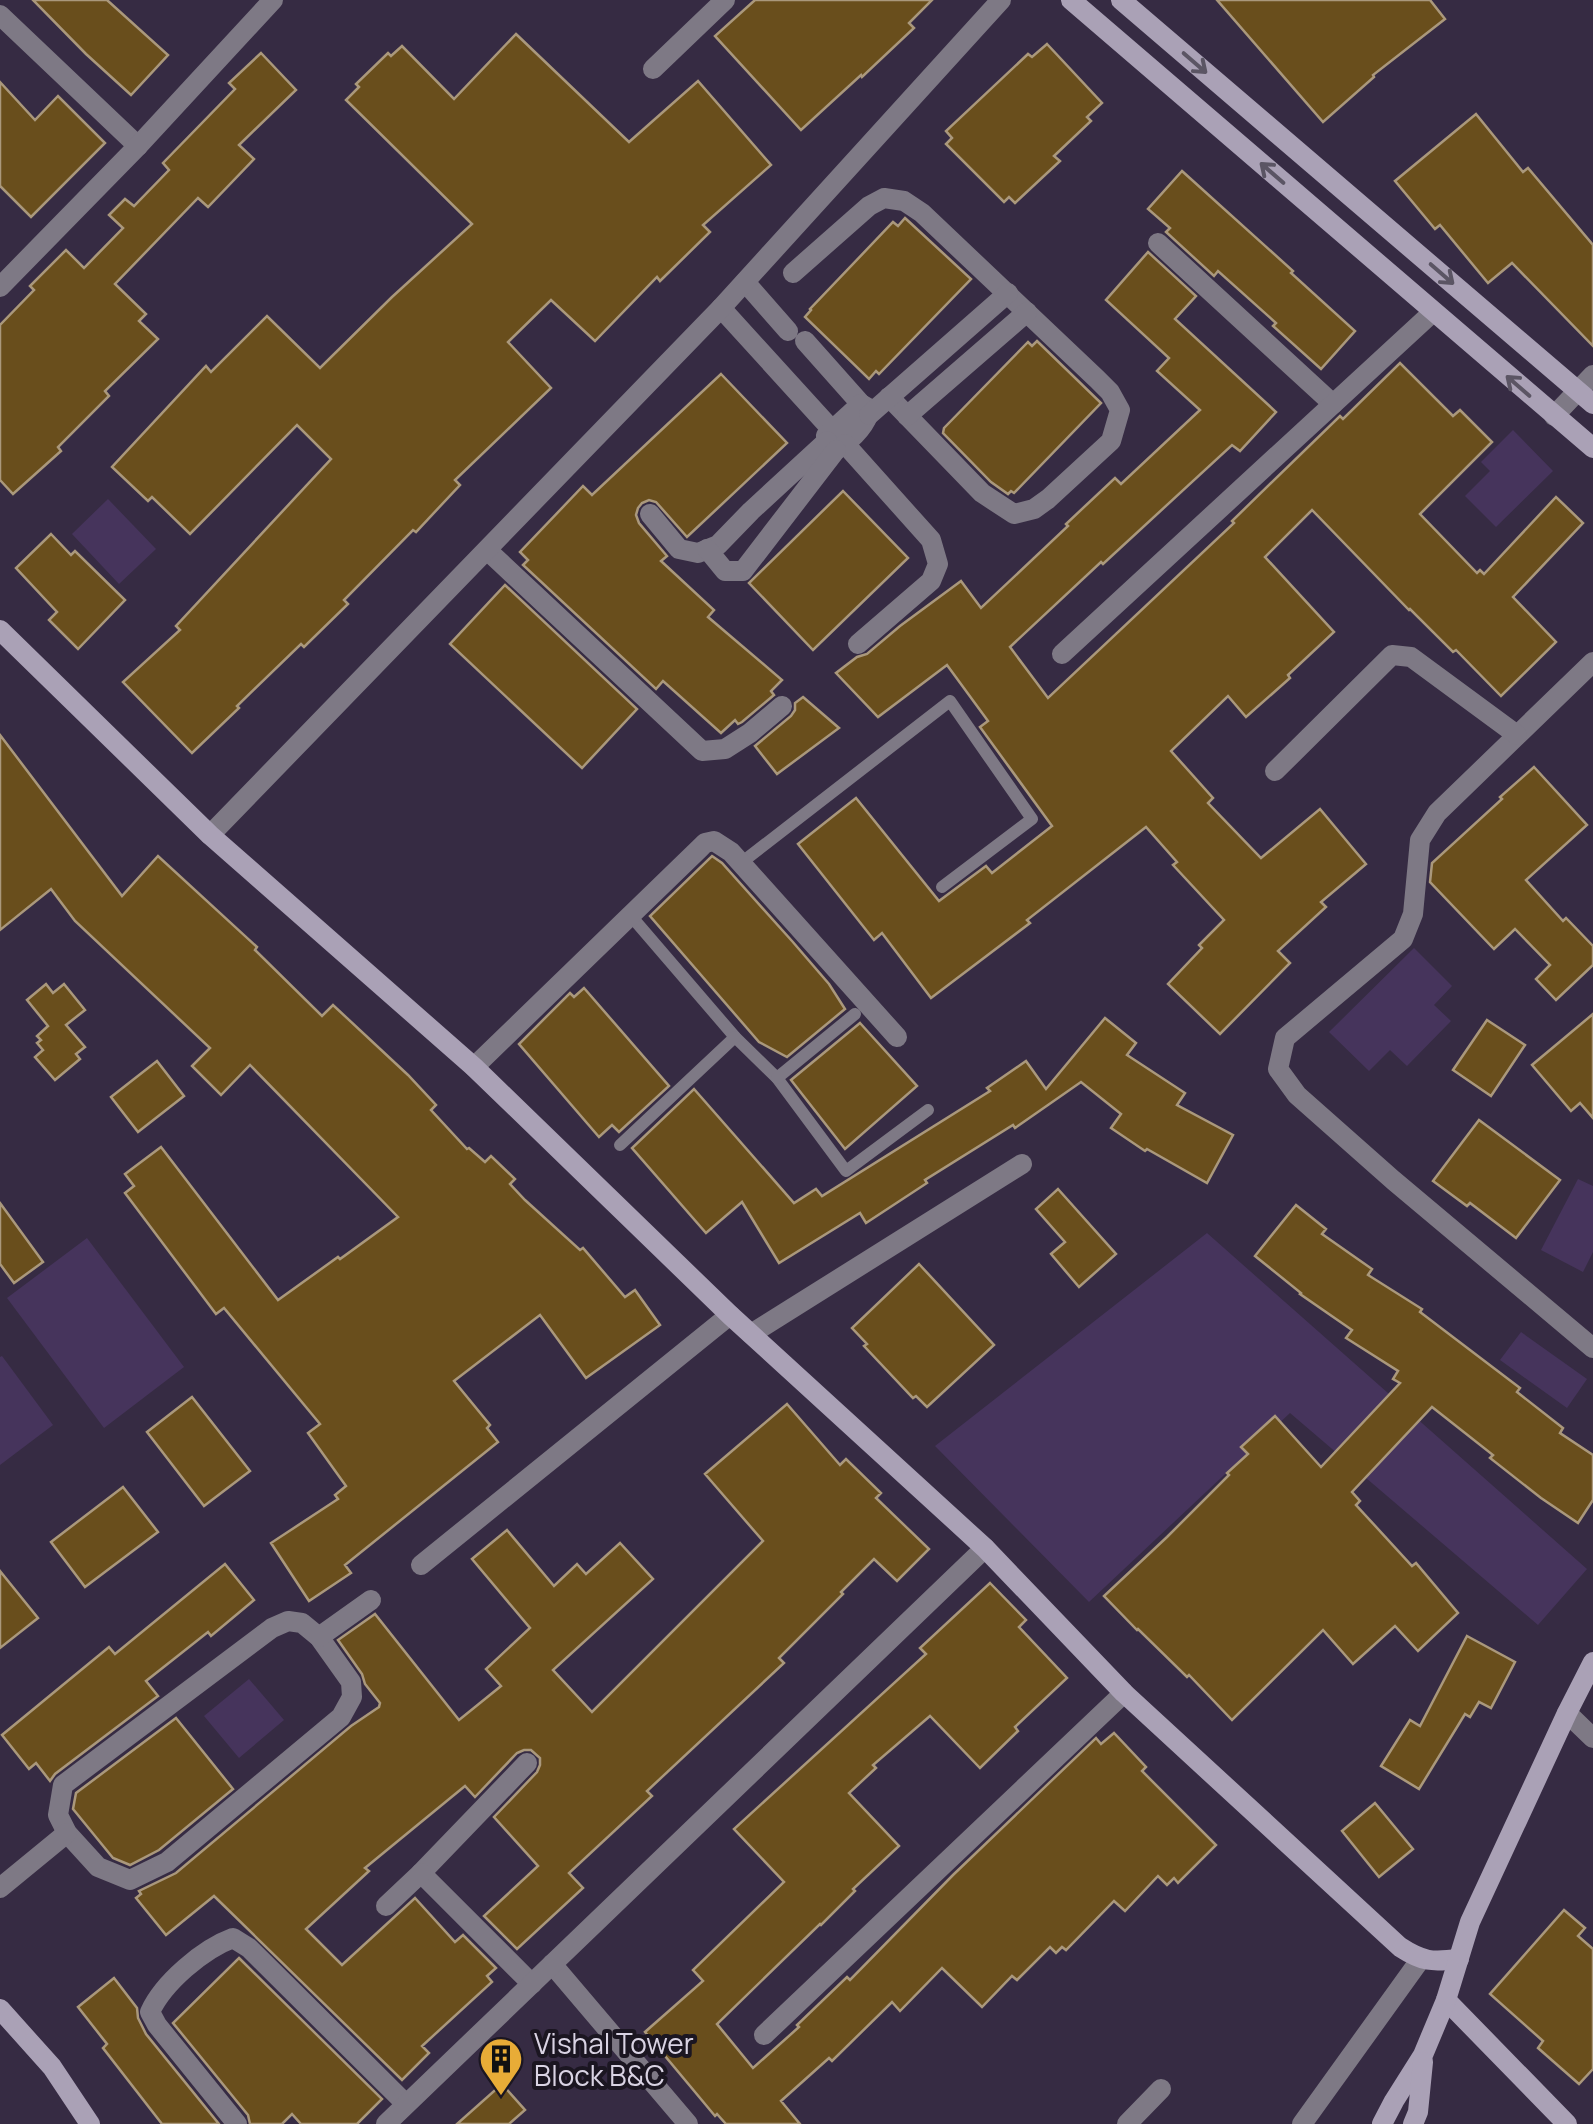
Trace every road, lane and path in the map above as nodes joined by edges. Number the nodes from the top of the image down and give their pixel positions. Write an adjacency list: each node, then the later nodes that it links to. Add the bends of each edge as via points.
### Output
1 (273, 0): 8 (street)
2 (725, 0): 7 (street)
3 (1002, 0): 11 (street)
4 (1071, 0): 16 (street, one-way to 4)
5 (1121, 0): 17 (street, one-way to 17)
6 (0, 15): 8 (street)
7 (653, 69)
8 (138, 146): 12 (street)
9 (1158, 244): 19 (street)
10 (793, 274): 13 (street, via 884,198 922,213)
11 (745, 282): 14 (street); 20 (street)
12 (1, 284)
13 (1008, 293): 15 (street); 18 (street)
14 (720, 308): 23 (street); 27 (street)
15 (1027, 312): 21 (street); 21 (street, via 1110,392 1120,410 1111,441 1048,500 1014,514 982,493)
16 (1433, 312): 19 (street); 22 (street, one-way to 16)
17 (1588, 389): 22 (street)
18 (889, 397): 20 (street); 21 (street)
19 (1333, 404): 30 (street)
20 (865, 410): 23 (street)
21 (908, 416)
22 (1554, 416): 24 (street)
23 (835, 441): 26 (street); 26 (street, via 744,571 725,571); 29 (street, via 932,540 938,564 931,581)
24 (1593, 448)
25 (650, 514): 26 (street, via 679,549)
26 (707, 549)
27 (487, 550): 32 (street, via 702,751 725,749); 35 (street)
28 (0, 630): 35 (street)
29 (858, 644)
30 (1062, 654)
31 (1593, 662): 33 (street)
32 (782, 706)
33 (1517, 736): 34 (street, via 1411,656 1392,655); 49 (street, via 1437,813 1420,840 1413,914 1403,938 1285,1038 1278,1069 1297,1095)
34 (1274, 771)
35 (210, 835): 42 (street)
36 (741, 863): 37 (lane, via 950,701 1032,819); 38 (street, via 723,845 705,843); 41 (street)
37 (942, 887)
38 (631, 916): 40 (lane); 42 (street)
39 (855, 1014): 43 (lane)
40 (736, 1036): 43 (lane); 45 (lane)
41 (898, 1037)
42 (474, 1066): 47 (street)
43 (778, 1078): 44 (lane, via 846,1170)
44 (928, 1110)
45 (620, 1145)
46 (1022, 1164): 48 (street)
47 (730, 1315): 48 (street); 51 (street)
48 (751, 1334): 50 (street)
49 (1593, 1348)
50 (985, 1548): 55 (street); 65 (street)
51 (421, 1565)
52 (370, 1600): 53 (street)
53 (319, 1637): 59 (street, via 302,1623 272,1628 63,1785 58,1814); 59 (street, via 352,1682 341,1717 167,1862 130,1880 98,1868)
54 (1593, 1662): 56 (street)
55 (1124, 1692): 64 (street); 69 (street)
56 (1567, 1712): 57 (street); 63 (street)
57 (1593, 1738)
58 (527, 1764): 60 (street)
59 (68, 1833): 61 (street)
60 (421, 1873): 62 (street); 66 (street)
61 (0, 1888)
62 (386, 1906)
63 (1458, 1959): 64 (street); 67 (street)
64 (1420, 1960): 78 (street)
65 (552, 1964): 66 (street); 76 (street)
66 (532, 1984): 72 (street)
67 (1446, 2000): 70 (street); 81 (street)
68 (0, 2009): 73 (street, via 52,2067)
69 (764, 2035)
70 (1424, 2055): 79 (street); 80 (street)
71 (1162, 2090): 77 (street)
72 (406, 2104): 74 (street, via 233,1938 191,1964 150,2012); 75 (street)
73 (90, 2124)
74 (237, 2124)
75 (386, 2124)
76 (688, 2124)
77 (1128, 2124)
78 (1302, 2124)
79 (1382, 2124)
80 (1413, 2124)
81 (1566, 2124)

